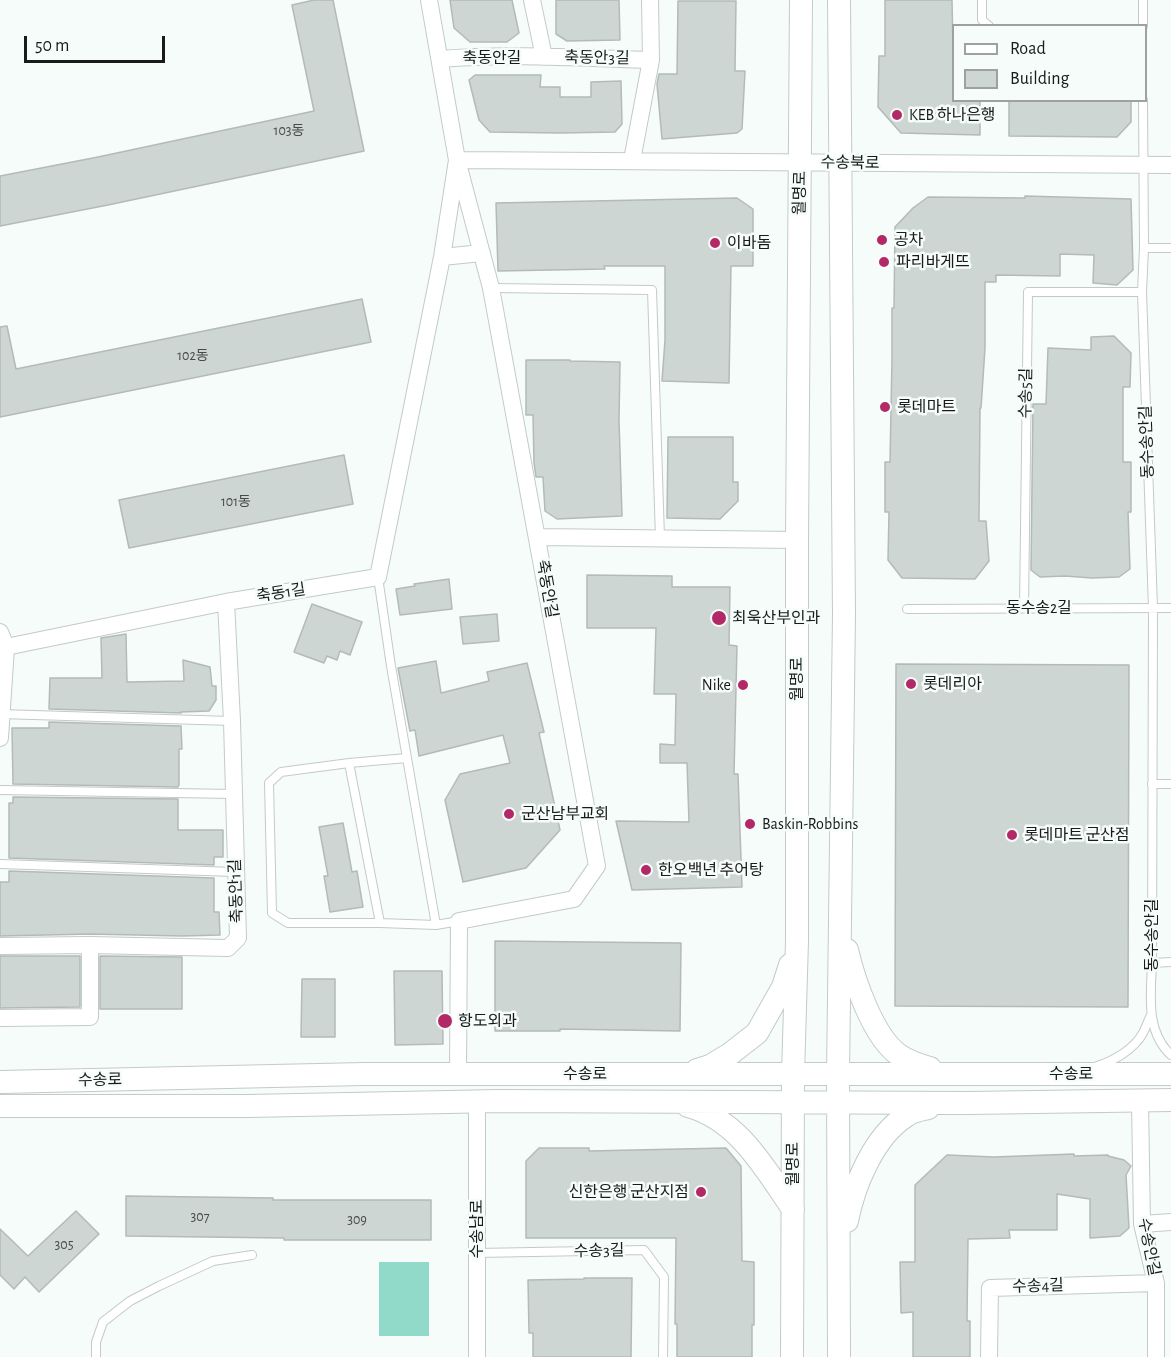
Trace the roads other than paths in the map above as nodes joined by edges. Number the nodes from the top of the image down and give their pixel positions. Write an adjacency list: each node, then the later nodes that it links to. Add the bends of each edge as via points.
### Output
1 (429, 0): 11 (street, 축동안길)
2 (532, 0): 10 (street)
3 (650, 0): 12 (street, 축동안3길)
4 (801, 0): 16 (street, 월명로)
5 (839, 0): 17 (street)
6 (982, 0): 8 (lane, via 982,20)
7 (1143, 0): 9 (lane)
8 (987, 24)
9 (1143, 24)
10 (544, 57): 11 (street, 축동안길); 12 (street, 축동안3길)
11 (440, 59): 14 (street, 축동안길)
12 (651, 60): 15 (street, 축동안3길)
13 (1143, 102): 18 (lane, 동수송안길)
14 (457, 160): 15 (street, 수송북로); 22 (street, 축동안길); 23 (street, 축동안길)
15 (632, 160): 16 (street, 수송북로)
16 (801, 162): 17 (street, 수송북로); 28 (street, 월명로)
17 (840, 163): 18 (street, 수송북로); 48 (street, via 844,602)
18 (1143, 165): 19 (street, 수송북로); 20 (lane, 동수송안길)
19 (1171, 165)
20 (1144, 248): 21 (lane); 25 (lane, 동수송안길)
21 (1171, 248)
22 (482, 253): 23 (street); 24 (street, 축동안길)
23 (442, 257): 29 (street, 축동안길)
24 (491, 288): 26 (street, 축동안길); 27 (lane, via 652,290)
25 (1142, 292): 31 (lane, 수송5길, via 1028,292); 34 (lane, 동수송안길)
26 (537, 537): 27 (street); 47 (street, 축동안길, via 597,866 574,900)
27 (660, 538): 28 (street)
28 (796, 540): 51 (street, 월명로)
29 (378, 577): 30 (street, 축동1길); 39 (lane)
30 (226, 602): 35 (street, 축동1길); 37 (street, 축동안1길)
31 (1024, 608): 33 (lane, 동수송2길); 34 (lane, 동수송2길)
32 (1171, 608): 34 (lane, 동수송2길)
33 (907, 609)
34 (1153, 609): 41 (lane, 동수송안길)
35 (2, 642): 36 (street)
36 (1, 715): 37 (lane); 38 (street)
37 (232, 721): 44 (street, 축동안1길)
38 (0, 738)
39 (407, 758): 40 (lane); 50 (lane)
40 (349, 763): 49 (lane); 49 (lane, 축동안길, via 281,772 269,783 272,913 288,923)
41 (1152, 784): 42 (lane); 55 (lane, 동수송안길)
42 (1171, 784)
43 (0, 790): 44 (lane)
44 (233, 794): 46 (street, 축동안1길)
45 (0, 864): 46 (lane)
46 (235, 872): 52 (street, 축동안1길, via 238,938 228,948)
47 (459, 921): 50 (lane, 축동안길); 59 (street)
48 (840, 921): 62 (street); 63 (street, via 861,997 882,1038 915,1065)
49 (380, 923): 50 (lane, 축동안길)
50 (436, 925)
51 (796, 941): 60 (street, via 783,987 757,1033 710,1066); 61 (street, 월명로)
52 (90, 945): 53 (street, 축동안1길); 57 (street, via 90,1017)
53 (0, 946)
54 (1171, 962): 55 (lane)
55 (1152, 963): 56 (lane, 동수송안길)
56 (1151, 1015): 58 (lane, via 1156,1035); 64 (lane, via 1142,1035 1127,1051)
57 (0, 1018)
58 (1171, 1055)
59 (458, 1074): 60 (street, 수송로); 66 (street, 수송로)
60 (684, 1074): 61 (street, 수송로)
61 (794, 1074): 62 (street, 수송로); 71 (street, 월명로)
62 (838, 1074): 63 (street, 수송로); 72 (street)
63 (961, 1074): 64 (street, 수송로)
64 (1074, 1074): 65 (street, 수송로)
65 (1171, 1074)
66 (0, 1082)
67 (1171, 1100): 69 (street, 수송로)
68 (477, 1101): 70 (street, 수송로); 74 (street, 수송로); 78 (street, 수송남로)
69 (1140, 1101): 73 (street, 수송로); 77 (street, 수송안길)
70 (675, 1102): 71 (street, 수송로); 75 (street, via 722,1120 744,1140)
71 (794, 1103): 72 (street, 수송로); 75 (street, 월명로)
72 (838, 1103): 73 (street, 수송로); 80 (street)
73 (957, 1103): 80 (street, via 907,1115 881,1141 856,1186)
74 (0, 1106)
75 (793, 1209): 85 (street, 월명로)
76 (1171, 1222): 77 (street)
77 (1142, 1224): 81 (street, 수송안길)
78 (477, 1253): 83 (street, 수송남로); 84 (lane, 수송3길, via 644,1250 664,1277)
79 (252, 1255): 82 (lane, via 213,1261 130,1301 103,1322)
80 (839, 1261): 86 (street)
81 (1156, 1283): 87 (street, 수송4길, via 990,1288); 88 (street, 수송안길)
82 (96, 1357)
83 (477, 1357)
84 (663, 1357)
85 (792, 1357)
86 (839, 1357)
87 (989, 1357)
88 (1156, 1357)

